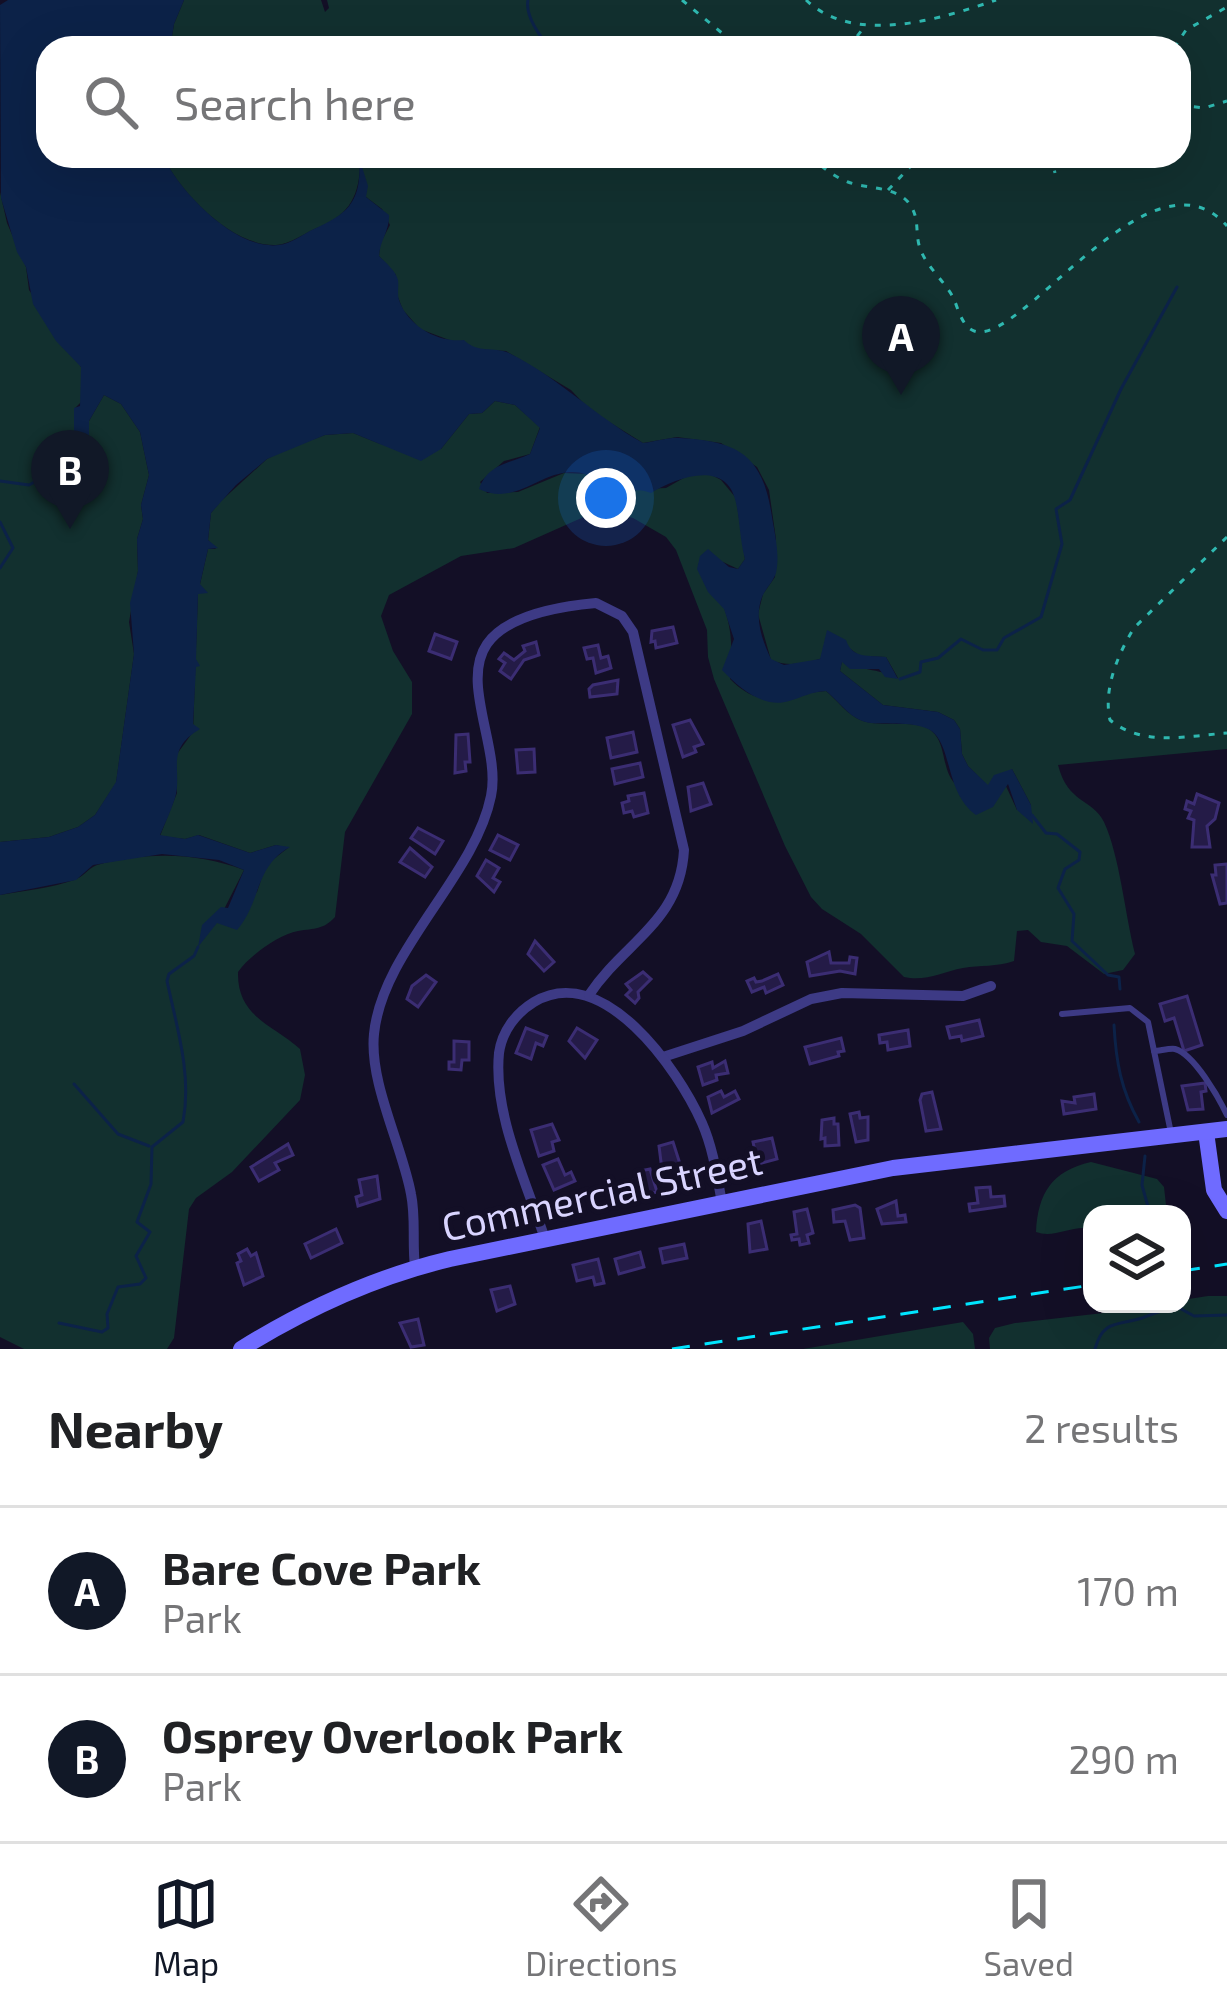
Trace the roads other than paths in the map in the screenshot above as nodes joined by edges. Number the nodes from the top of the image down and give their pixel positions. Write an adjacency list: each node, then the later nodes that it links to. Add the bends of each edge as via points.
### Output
1 (991, 986): 5 (street, via 962,996 811,999)
2 (589, 994): 5 (street); 12 (street, via 539,998 500,1046 505,1113); 13 (street, via 670,904 684,850 633,632 596,603 515,622 484,649 478,675 492,796 378,1016 376,1067 412,1196)
3 (1062, 1014): 4 (lane, via 1130,1008 1148,1022)
4 (1154, 1052): 6 (lane, via 1182,1052); 9 (lane)
5 (663, 1057): 10 (street, via 702,1122)
6 (1227, 1115)
7 (1227, 1129): 8 (main road, Commercial Street)
8 (1206, 1132): 9 (main road, Commercial Street); 11 (main road, via 1214,1190)
9 (1172, 1136): 10 (main road, Commercial Street, via 893,1168)
10 (722, 1203): 12 (main road, Commercial Street)
11 (1227, 1210)
12 (545, 1239): 13 (main road, Commercial Street)
13 (415, 1267): 14 (main road, Commercial Street, via 300,1313)
14 (241, 1349)

